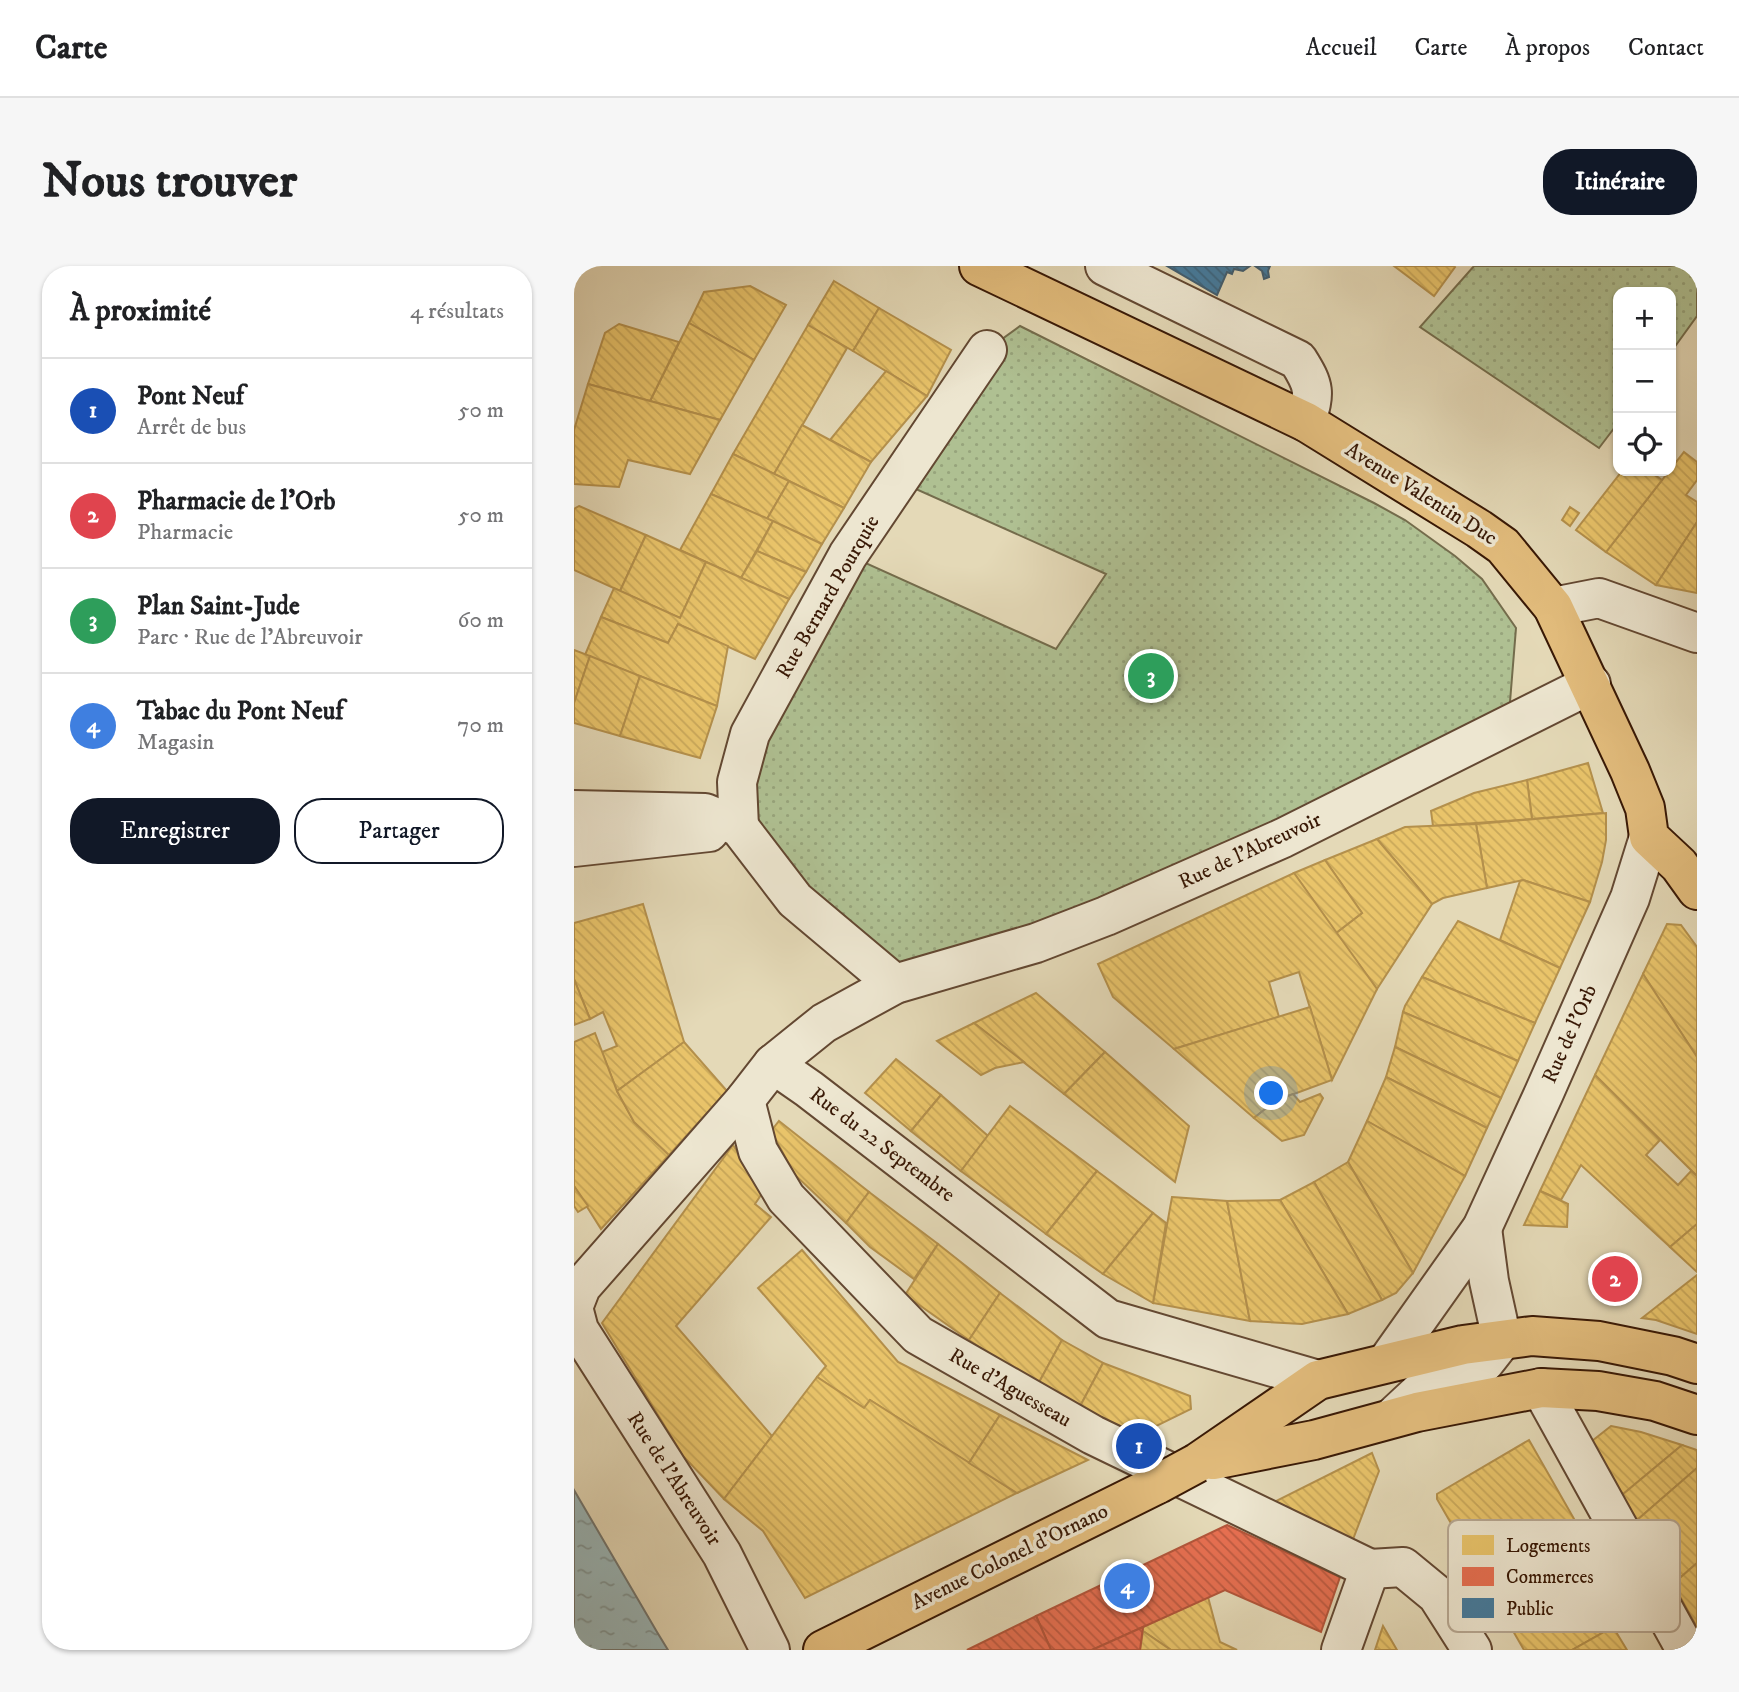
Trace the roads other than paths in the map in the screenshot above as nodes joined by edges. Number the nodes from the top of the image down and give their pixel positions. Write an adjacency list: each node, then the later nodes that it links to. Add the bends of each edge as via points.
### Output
1 (979, 266): 4 (main road, Avenue Valentin Duc)
2 (1105, 266): 4 (street, via 1298,360 1313,390)
3 (987, 350): 9 (street, Rue Bernard Pourquie, via 848,555 750,734 737,782)
4 (1307, 422): 5 (main road, Avenue Valentin Duc, via 1503,546)
5 (1553, 607): 6 (street, via 1599,598); 7 (main road, Avenue Valentin Duc)
6 (1697, 633)
7 (1591, 684): 10 (main road, Avenue Valentin Duc, via 1645,808); 13 (street, Rue de l'Abreuvoir, via 1283,838 1106,916 1006,954)
8 (574, 810): 9 (street, via 705,813)
9 (739, 827): 11 (street); 13 (street, via 794,900)
10 (1649, 837): 12 (main road, via 1679,864); 16 (street, Rue de l'Orb, via 1630,898)
11 (574, 847)
12 (1697, 890)
13 (895, 984): 14 (street, via 824,1023)
14 (773, 1064): 15 (street); 22 (street, Rue du 22 Septembre, via 1108,1319)
15 (745, 1100): 17 (street, via 581,1287); 28 (street, Rue d'Aguesseau, via 758,1151 786,1198 918,1335 1093,1435)
16 (1482, 1228): 19 (street); 20 (street, Rue de l'Orb)
17 (574, 1305)
18 (574, 1311): 32 (street, Rue de l'Abreuvoir, via 579,1330 722,1554)
19 (1502, 1340): 20 (main road, Avenue Colonel d'Ornano); 21 (main road, Avenue Colonel d'Ornano, via 1532,1336 1599,1340); 25 (street, Avenue Colonel d'Ornano, via 1484,1363 1421,1391)
20 (1387, 1362): 22 (main road, Avenue Colonel d'Ornano)
21 (1697, 1364)
22 (1318, 1380): 26 (main road, Avenue Colonel d'Ornano)
23 (1541, 1388): 24 (main road, Avenue Colonel d'Ornano, via 1598,1391); 25 (main road, Avenue Colonel d'Ornano); 27 (street)
24 (1697, 1415)
25 (1392, 1418): 26 (main road, Avenue Colonel d'Ornano, via 1314,1440)
26 (1197, 1463): 33 (main road, Avenue Colonel d'Ornano, bridge)
27 (1614, 1520)
28 (1370, 1569): 29 (street, via 1403,1567 1437,1595); 34 (street)
29 (1448, 1612)
30 (1461, 1632): 35 (street)
31 (1676, 1632): 36 (street)
32 (770, 1650)
33 (823, 1650)
34 (1341, 1650)
35 (1472, 1650)
36 (1686, 1650)

